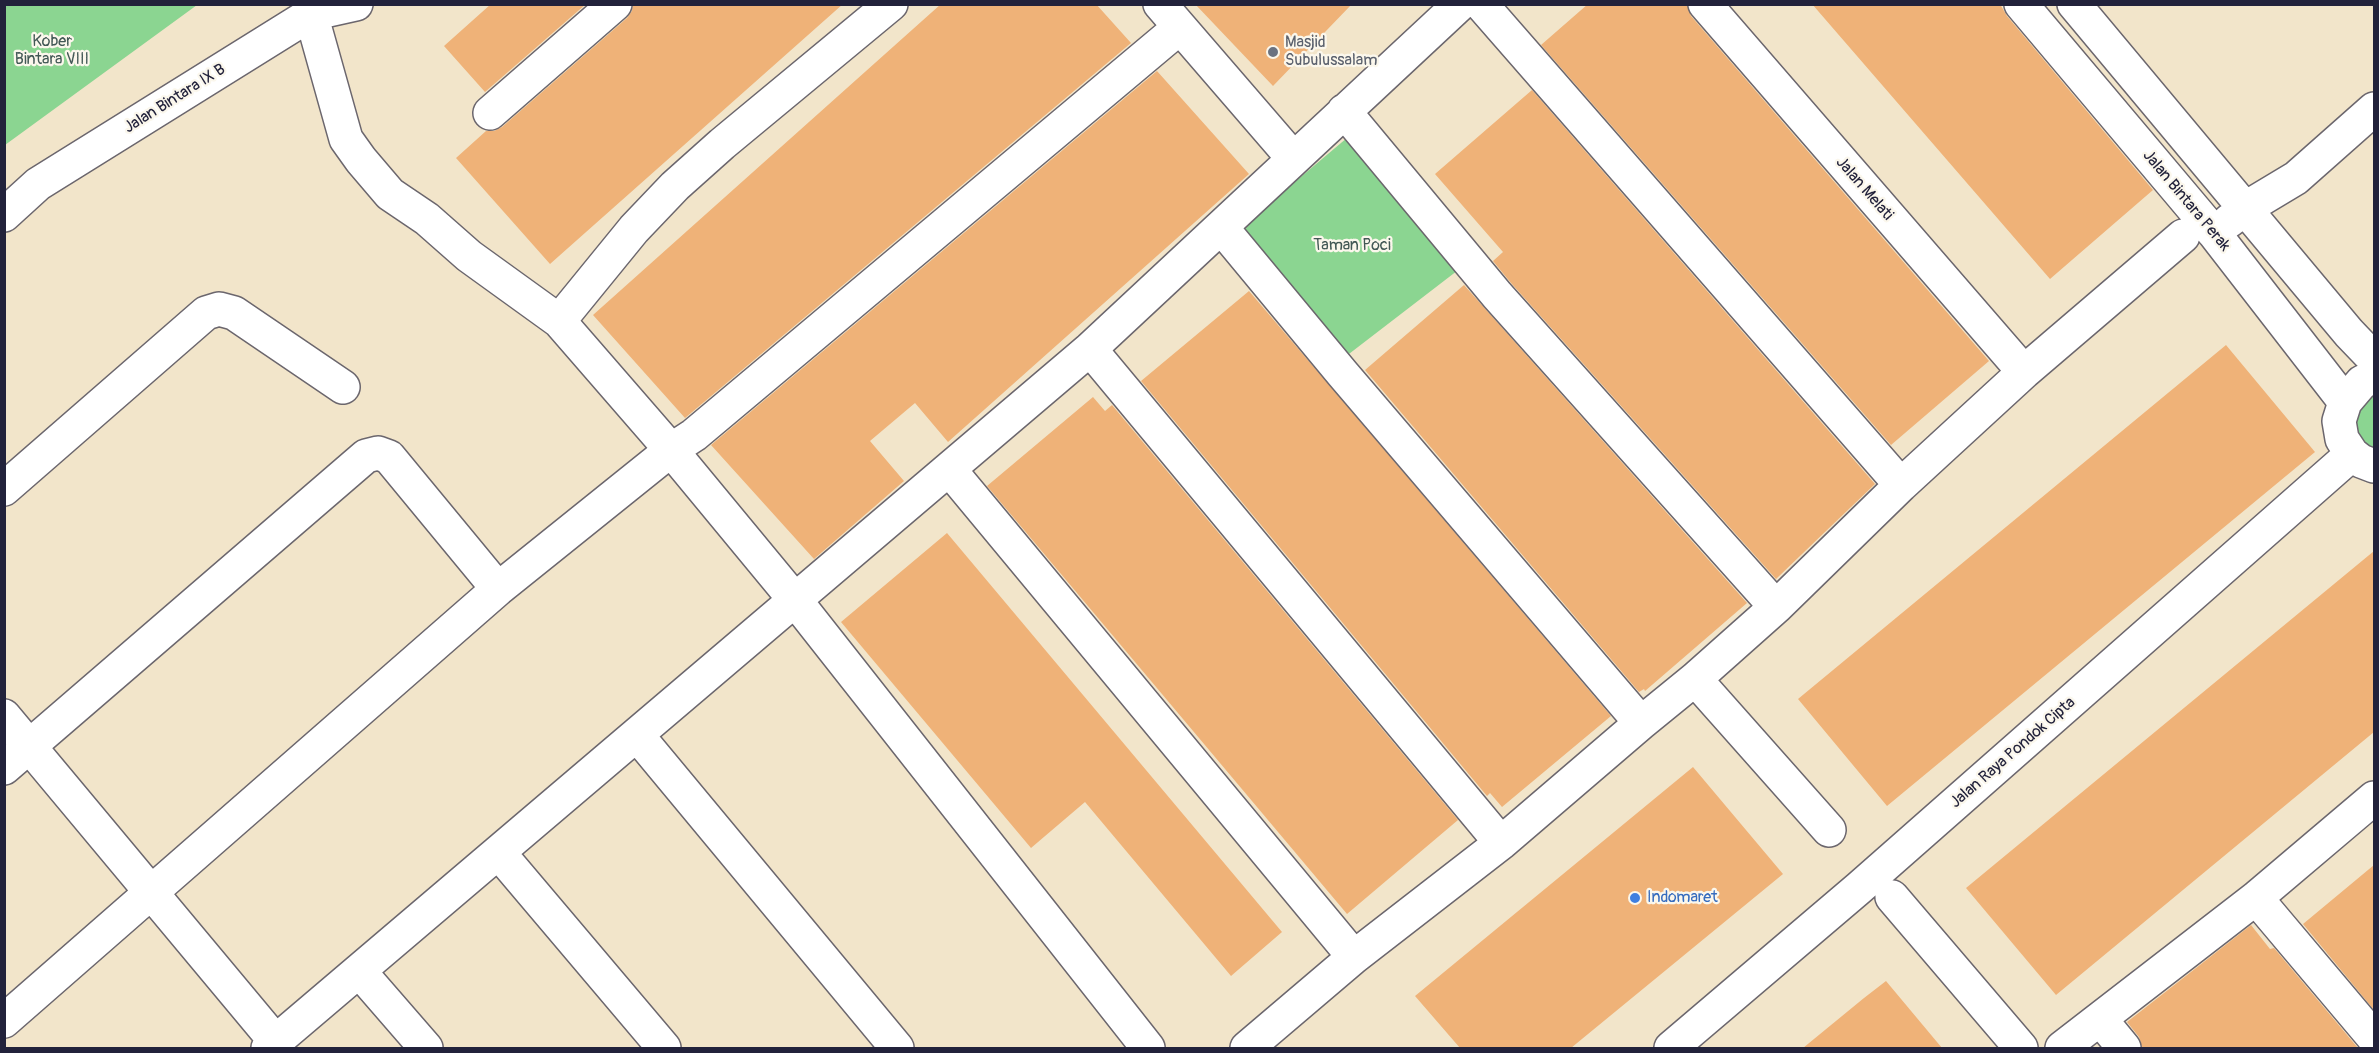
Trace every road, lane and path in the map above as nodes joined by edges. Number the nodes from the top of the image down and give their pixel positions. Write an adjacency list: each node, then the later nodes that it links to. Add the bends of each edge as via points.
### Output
1 (356, 4): 9 (street, Jalan Bintara IX B)
2 (615, 4): 13 (street)
3 (891, 4): 19 (street, via 675,186 634,229)
4 (1460, 4): 12 (street)
5 (1481, 4): 29 (street)
6 (1705, 4): 22 (street, Jalan Melati)
7 (2021, 4): 18 (street, Jalan Bintara Perak)
8 (2074, 4): 15 (street)
9 (311, 14): 16 (street, Jalan Bintara IX B, via 38,184); 19 (street, via 346,139 361,160 390,194)
10 (1169, 16): 14 (street); 26 (street, via 694,435)
11 (2374, 109): 15 (street, via 2296,178)
12 (1344, 111): 14 (street); 33 (street, via 1497,295)
13 (490, 114)
14 (1293, 158): 17 (street)
15 (2246, 208): 18 (street); 21 (street)
16 (4, 215)
17 (1221, 228): 20 (street); 36 (street)
18 (2199, 235): 22 (street); 25 (street, Jalan Bintara Perak)
19 (560, 321): 26 (street)
20 (1090, 349): 28 (street); 42 (street)
21 (2374, 359)
22 (2024, 372): 29 (street)
23 (2374, 377): 25 (street, via 2362,382)
24 (343, 387): 30 (street, via 234,313 219,309 206,313)
25 (2345, 402): 27 (street, via 2339,422 2342,439)
26 (671, 450): 31 (street); 32 (street)
27 (2363, 460): 58 (street, Jalan Raya Pondok Cipta)
28 (949, 469): 32 (street); 47 (street)
29 (1901, 485): 33 (street)
30 (4, 489)
31 (498, 589): 38 (street, via 389,457 378,453 366,456); 44 (street)
32 (795, 600): 37 (street); 56 (street)
33 (1776, 607): 34 (street)
34 (1695, 680): 36 (street); 41 (street)
35 (4, 716): 38 (street)
36 (1641, 723): 42 (street)
37 (637, 735): 43 (street); 55 (street)
38 (30, 747): 39 (street); 44 (street)
39 (4, 768)
40 (2374, 798): 46 (street)
41 (1829, 831)
42 (1501, 843): 47 (street)
43 (499, 853): 48 (street); 54 (street)
44 (152, 894): 49 (street); 52 (street)
45 (1892, 897): 59 (street)
46 (2256, 898): 50 (street); 51 (street)
47 (1354, 957): 57 (street)
48 (360, 972): 52 (street); 53 (street)
49 (4, 1020)
50 (2101, 1020): 60 (street); 61 (street)
51 (2374, 1038)
52 (272, 1045)
53 (426, 1048)
54 (664, 1048)
55 (897, 1048)
56 (1148, 1048)
57 (1247, 1048)
58 (1671, 1048)
59 (2020, 1048)
60 (2062, 1048)
61 (2124, 1048)

